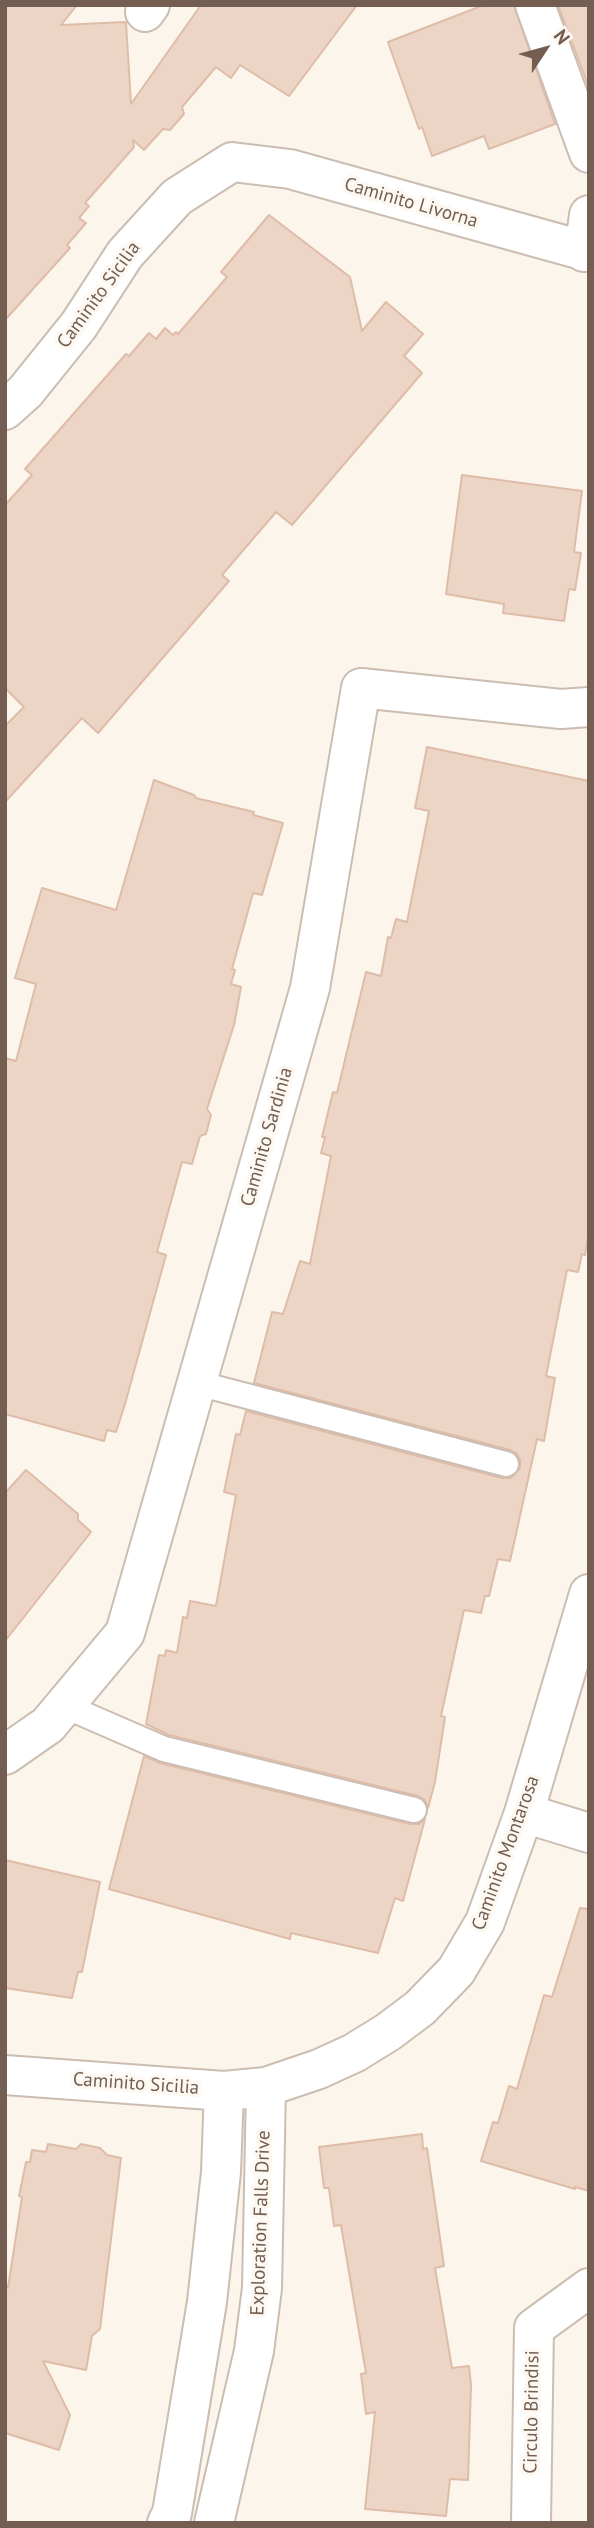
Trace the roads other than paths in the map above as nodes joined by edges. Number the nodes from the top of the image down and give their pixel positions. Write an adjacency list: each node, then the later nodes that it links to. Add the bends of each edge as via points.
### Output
1 (534, 5): 2 (street)
2 (589, 153)
3 (232, 162): 4 (street, Caminito Livorna, via 290,169); 5 (street, Caminito Sicilia, via 177,197 142,235 79,325)
4 (587, 240)
5 (5, 410)
6 (589, 707): 7 (street, Caminito Sardinia, via 561,709 361,688 310,988)
7 (197, 1383): 8 (lane); 10 (street, Caminito Sardinia, via 125,1633)
8 (506, 1464)
9 (589, 1594): 13 (street, Caminito Montarosa)
10 (65, 1706): 11 (street, Caminito Sardinia, via 48,1725); 12 (lane, via 164,1749)
11 (5, 1755)
12 (414, 1810)
13 (524, 1813): 14 (street); 16 (street, Caminito Montarosa, via 485,1922 456,1971 388,2032 354,2053)
14 (589, 1833)
15 (6, 2079): 17 (street, Caminito Sicilia)
16 (266, 2087): 17 (street, Caminito Sicilia); 20 (street, Exploration Falls Drive, via 262,2288 254,2351)
17 (224, 2091): 19 (street, via 221,2172 207,2302)
18 (589, 2288): 21 (street, Circulo Brindisi, via 534,2328)
19 (167, 2523)
20 (214, 2523)
21 (531, 2523)

